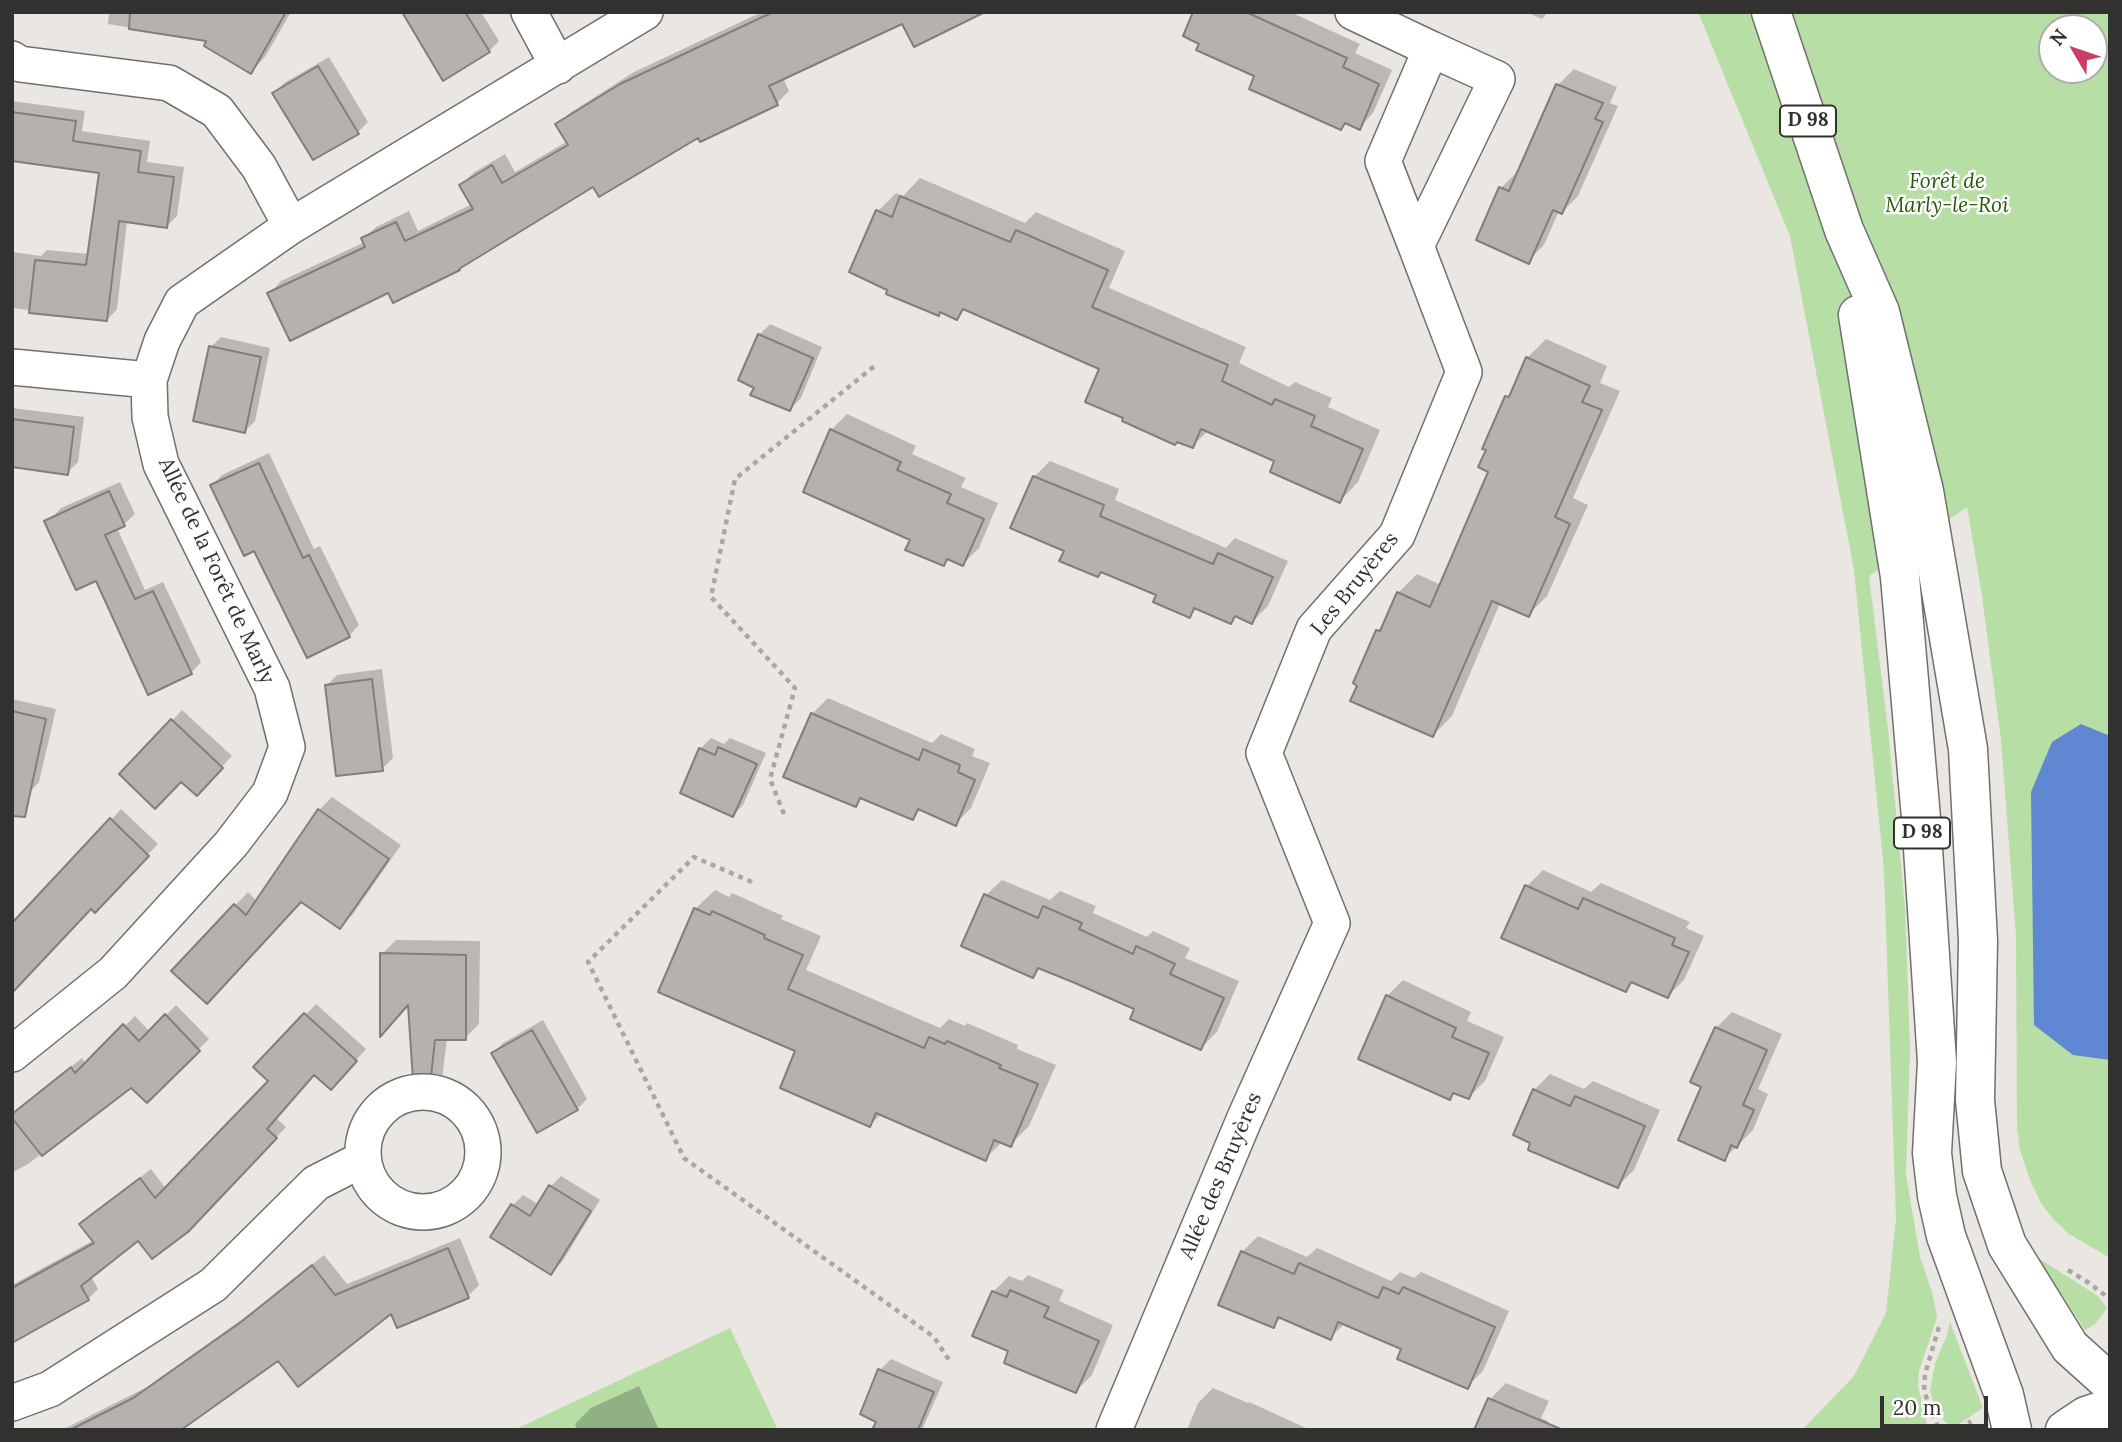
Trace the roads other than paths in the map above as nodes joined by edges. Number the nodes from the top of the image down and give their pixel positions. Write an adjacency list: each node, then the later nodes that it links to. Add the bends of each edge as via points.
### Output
1 (529, 12): 7 (street)
2 (645, 12): 7 (street, Allée de la Forêt de Marly)
3 (1353, 12): 5 (street)
4 (1771, 12): 9 (main road, D 98)
5 (1431, 49): 10 (street, Les Bruyères, via 1383,161); 10 (street, via 1497,79)
6 (12, 60): 8 (street, via 169,83 217,111 259,167)
7 (558, 66): 8 (street, Allée de la Forêt de Marly)
8 (291, 226): 12 (street, Allée de la Forêt de Marly, via 182,302)
9 (1844, 230): 16 (main road, D 98, via 1880,312 1924,491 1968,750 1978,941 1975,1100 1982,1171 2007,1245 2070,1347); 20 (main road, D 98, via 1900,577 1937,1062 1932,1153 1937,1196 1946,1236 2004,1395)
10 (1416, 246): 13 (street, Les Bruyères, via 1464,372 1397,535 1314,629 1264,754)
11 (12, 367): 12 (street)
12 (149, 380): 14 (street, Allée de la Forêt de Marly, via 150,416 161,464 272,688 288,747 270,793 231,844 113,973)
13 (1332, 923): 19 (street, Allée des Bruyères)
14 (12, 1054)
15 (363, 1159): 17 (street, via 316,1183 213,1285 50,1389)
16 (2110, 1383)
17 (12, 1403)
18 (2110, 1408): 21 (main road)
19 (1114, 1430)
20 (2012, 1430)
21 (2064, 1430)

